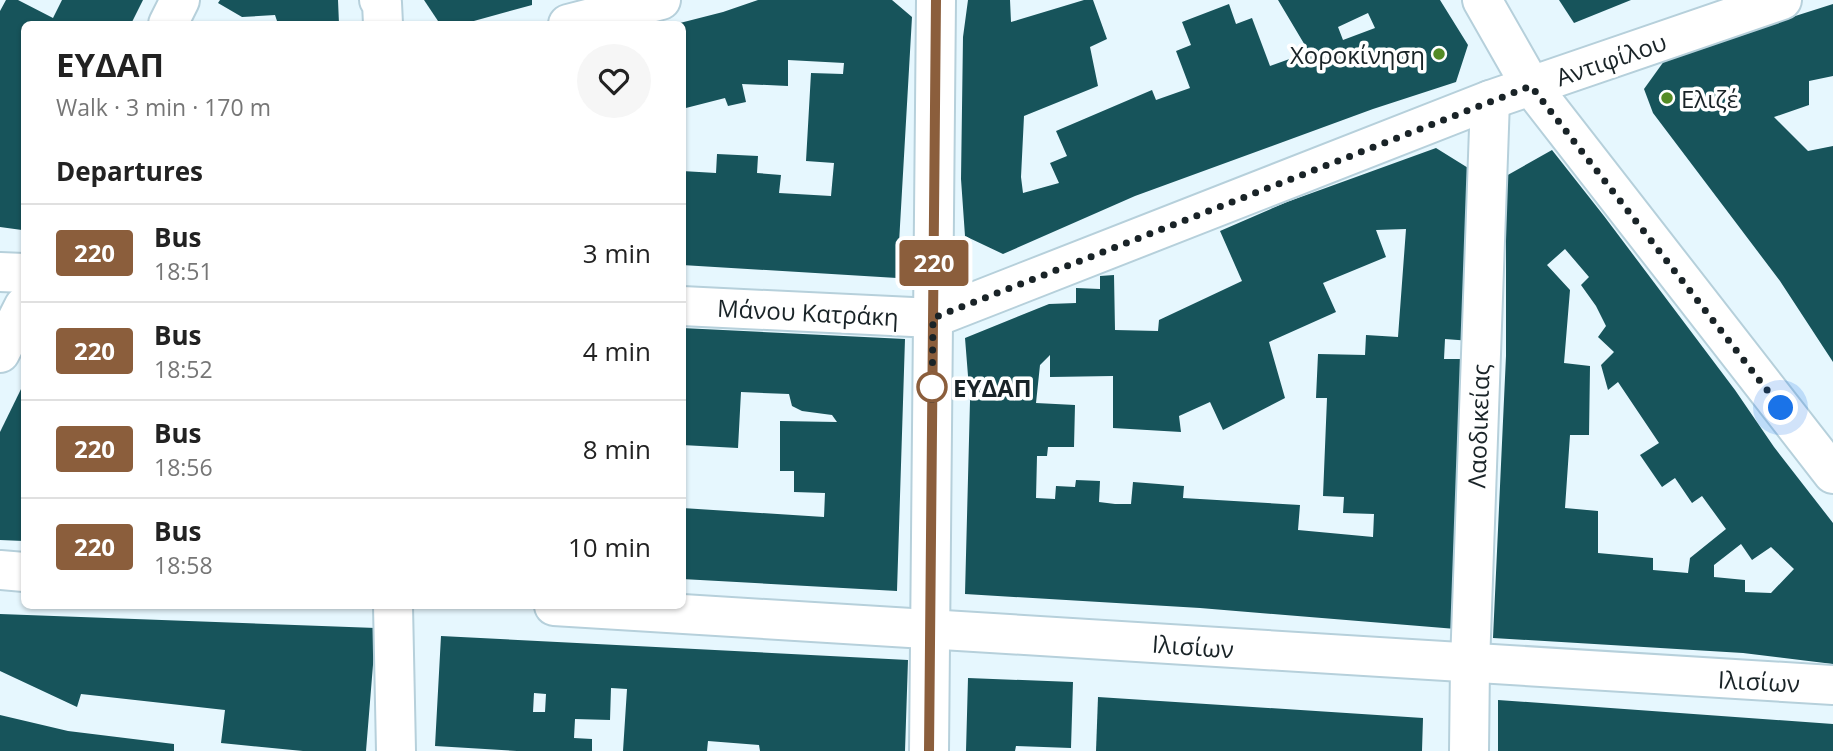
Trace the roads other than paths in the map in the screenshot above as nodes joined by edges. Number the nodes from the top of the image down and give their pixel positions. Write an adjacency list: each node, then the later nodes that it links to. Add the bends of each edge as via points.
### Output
1 (180, 0): 8 (street)
2 (379, 0): 9 (street)
3 (661, 0): 7 (street)
4 (936, 0): 16 (street)
5 (1482, 0): 10 (street)
6 (1782, 0): 10 (street, Αντιφίλου)
7 (584, 14)
8 (170, 21)
9 (383, 21)
10 (1531, 86): 11 (street, Αντιφίλου); 18 (street)
11 (1490, 100): 16 (street, Αντιφίλου); 24 (street, Λαοδικείας)
12 (0, 272): 13 (street)
13 (21, 273)
14 (686, 306): 16 (street, Μάνου Κατράκη)
15 (21, 312): 17 (street)
16 (933, 318): 23 (street)
17 (0, 353)
18 (1827, 456)
19 (0, 570): 20 (street)
20 (21, 572)
21 (393, 609): 26 (street)
22 (603, 609): 23 (street, Ιλισίων)
23 (930, 629): 24 (street, Ιλισίων); 27 (street)
24 (1470, 664): 25 (street, Ιλισίων); 28 (street, Λαοδικείας)
25 (1833, 685)
26 (396, 751)
27 (929, 751)
28 (1469, 751)

